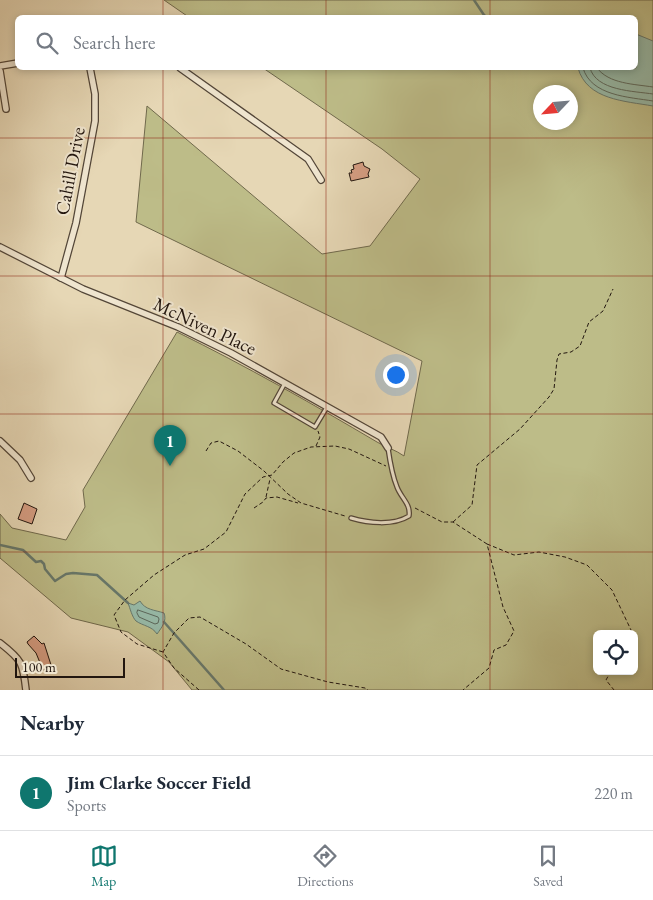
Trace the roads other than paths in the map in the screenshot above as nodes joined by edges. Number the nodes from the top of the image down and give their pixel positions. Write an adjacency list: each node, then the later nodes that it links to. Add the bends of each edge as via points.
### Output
1 (15, 64): 2 (street)
2 (0, 66)
3 (0, 70): 6 (street)
4 (90, 70): 9 (street, Cahill Drive, via 95,121 76,223)
5 (183, 70): 7 (street, via 308,159)
6 (6, 109)
7 (322, 180)
8 (0, 247): 9 (street, McNiven Place)
9 (61, 278): 10 (street, McNiven Place, via 178,327)
10 (286, 383): 11 (street, McNiven Place); 11 (lane, via 274,403 315,427)
11 (327, 407): 13 (street, McNiven Place, via 380,437)
12 (0, 441): 14 (street, via 20,460)
13 (388, 448): 15 (lane, via 391,469 409,508 409,516 386,522)
14 (31, 478)
15 (351, 518)
16 (0, 643): 17 (street, via 21,663)
17 (26, 690)

